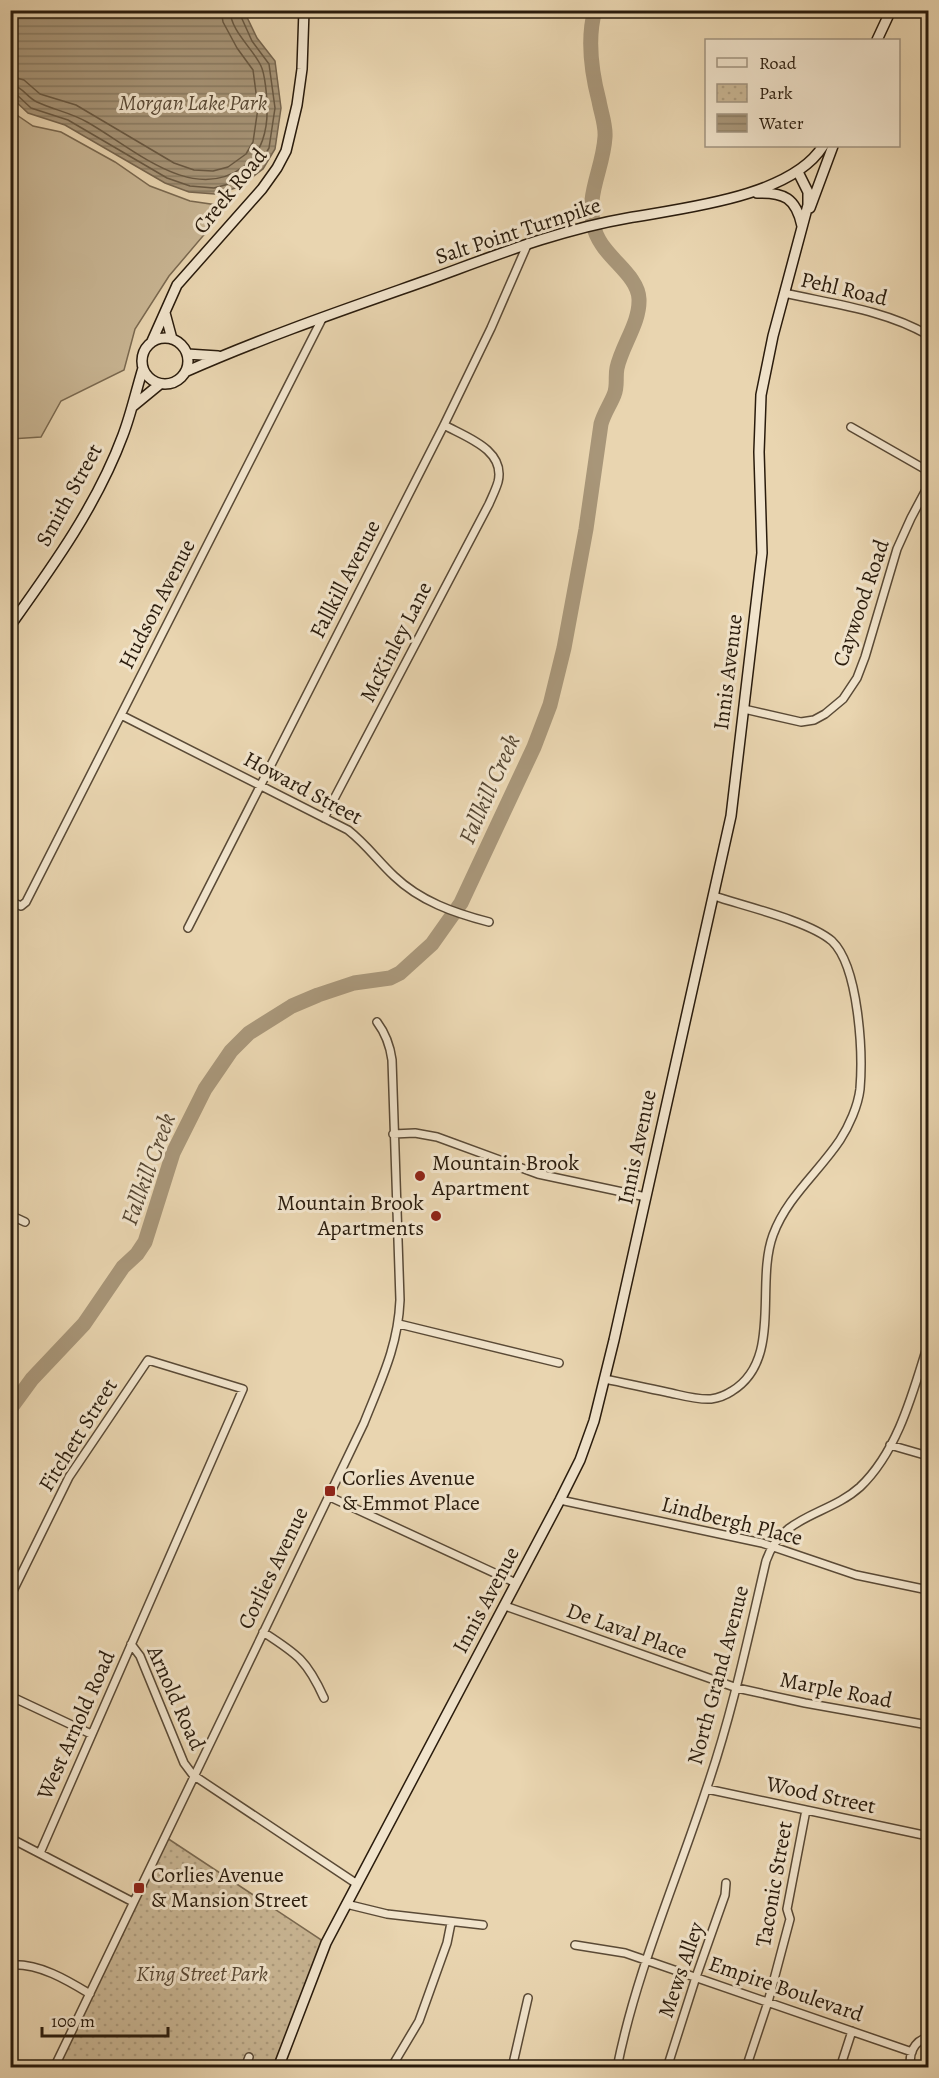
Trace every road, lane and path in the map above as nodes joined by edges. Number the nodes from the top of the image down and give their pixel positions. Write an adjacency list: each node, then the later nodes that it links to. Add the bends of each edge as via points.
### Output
1 (304, 10): 11 (main road, Creek Road, via 302,69 286,151 262,189 177,285)
2 (891, 10): 3 (main road)
3 (877, 39)
4 (822, 147): 6 (main road, Salt Point Turnpike)
5 (833, 147): 8 (main road)
6 (798, 172): 7 (main road, Salt Point Turnpike); 8 (main road, Innis Avenue, via 808,192)
7 (746, 194): 8 (main road, via 785,196 794,203); 9 (main road, Salt Point Turnpike, via 581,227)
8 (802, 230): 10 (main road, Innis Avenue)
9 (528, 243): 12 (main road, Salt Point Turnpike); 22 (street, Fallkill Avenue)
10 (784, 293): 13 (street, Pehl Road, via 872,312); 27 (main road, Innis Avenue, via 761,395 762,553)
11 (165, 313): 14 (main road); 15 (main road, Creek Road)
12 (323, 317): 17 (main road, Salt Point Turnpike); 28 (street, Hudson Avenue)
13 (928, 335)
14 (172, 339): 15 (main road); 16 (main road)
15 (152, 341): 18 (main road, via 143,353)
16 (187, 354): 17 (main road, Salt Point Turnpike); 19 (main road)
17 (220, 356): 19 (main road, Salt Point Turnpike)
18 (143, 368): 20 (main road); 21 (main road, Smith Street)
19 (185, 372): 20 (main road, via 175,382)
20 (160, 384): 21 (main road)
21 (132, 407): 26 (main road, Smith Street, via 123,436 77,527)
22 (444, 425): 29 (street, Fallkill Avenue); 30 (street, McKinley Lane, via 490,452 498,468 498,481)
23 (851, 427): 24 (street)
24 (928, 471)
25 (928, 486): 27 (street, Caywood Road, via 897,549 865,657 843,699 825,714 801,722)
26 (10, 626)
27 (744, 709): 31 (main road, Innis Avenue, via 731,816)
28 (121, 715): 29 (street, Howard Street); 32 (street, Hudson Avenue, via 26,902 21,906)
29 (261, 784): 30 (street, Howard Street); 34 (street, Fallkill Avenue)
30 (324, 818): 33 (street, Howard Street, via 364,842 415,893 449,910)
31 (714, 896): 37 (main road, Innis Avenue); 44 (street, via 803,925 832,941 851,981 859,1027 860,1091 841,1139 790,1202 772,1236 765,1272 762,1350 752,1372 732,1392 708,1399)
32 (10, 901)
33 (489, 922)
34 (188, 928)
35 (377, 1022): 36 (street, Corlies Avenue, via 390,1046)
36 (393, 1134): 37 (street, via 437,1137 538,1174); 40 (street, Corlies Avenue)
37 (646, 1197): 44 (main road, Innis Avenue)
38 (10, 1215): 39 (street)
39 (25, 1222)
40 (399, 1324): 43 (street); 47 (street, Corlies Avenue, via 393,1350 364,1423)
41 (928, 1344): 45 (street)
42 (148, 1360): 52 (street, Fitchett Street, via 69,1478); 55 (street, Arnold Road, via 243,1389)
43 (559, 1363)
44 (604, 1379): 48 (main road, Innis Avenue, via 580,1460)
45 (890, 1445): 46 (street); 49 (street, via 879,1465 858,1488 786,1530)
46 (928, 1456)
47 (328, 1496): 50 (street); 54 (street, Corlies Avenue)
48 (560, 1500): 49 (street, Lindbergh Place); 50 (main road, Innis Avenue)
49 (771, 1546): 51 (street, Lindbergh Place, via 856,1575); 56 (street, North Grand Avenue)
50 (516, 1583): 53 (main road, Innis Avenue)
51 (928, 1590)
52 (10, 1597)
53 (504, 1606): 56 (street, De Laval Place); 68 (main road, Innis Avenue)
54 (263, 1632): 58 (street, via 306,1664); 61 (street, Corlies Avenue)
55 (131, 1644): 60 (street, West Arnold Road); 61 (street, Arnold Road, via 140,1656 184,1763)
56 (737, 1688): 59 (street, Marple Road); 62 (street, North Grand Avenue)
57 (10, 1696): 60 (street)
58 (324, 1698)
59 (928, 1725)
60 (91, 1734): 66 (street, West Arnold Road)
61 (193, 1775): 68 (street, Arnold Road); 69 (street, Corlies Avenue)
62 (707, 1789): 63 (street, Wood Street); 74 (street, North Grand Avenue)
63 (806, 1810): 64 (street, Wood Street); 79 (street, Taconic Street, via 787,1909 790,1919)
64 (928, 1836)
65 (10, 1838): 66 (street)
66 (40, 1853): 69 (street)
67 (726, 1883): 76 (street, Mews Alley)
68 (357, 1884): 70 (main road, Innis Avenue)
69 (133, 1902): 77 (street, Corlies Avenue)
70 (346, 1904): 71 (street); 86 (main road, Innis Avenue, via 318,1962)
71 (451, 1923): 72 (street); 87 (street, via 419,2020)
72 (483, 1925)
73 (575, 1945): 74 (street, Empire Boulevard)
74 (648, 1960): 76 (street, Empire Boulevard); 89 (street, North Grand Avenue)
75 (10, 1965): 77 (street, via 44,1970)
76 (696, 1977): 79 (street, Empire Boulevard); 90 (street, Mews Alley)
77 (90, 1994): 84 (street, Corlies Avenue)
78 (528, 1998): 88 (street)
79 (768, 2002): 80 (street, Empire Boulevard); 91 (street, Taconic Street)
80 (852, 2031): 82 (street, Empire Boulevard); 92 (street)
81 (928, 2037): 82 (street, via 917,2043)
82 (912, 2052): 93 (street)
83 (249, 2057): 85 (street)
84 (54, 2067)
85 (245, 2067)
86 (278, 2067)
87 (391, 2067)
88 (512, 2067)
89 (618, 2067)
90 (668, 2067)
91 (746, 2067)
92 (840, 2067)
93 (911, 2067)

